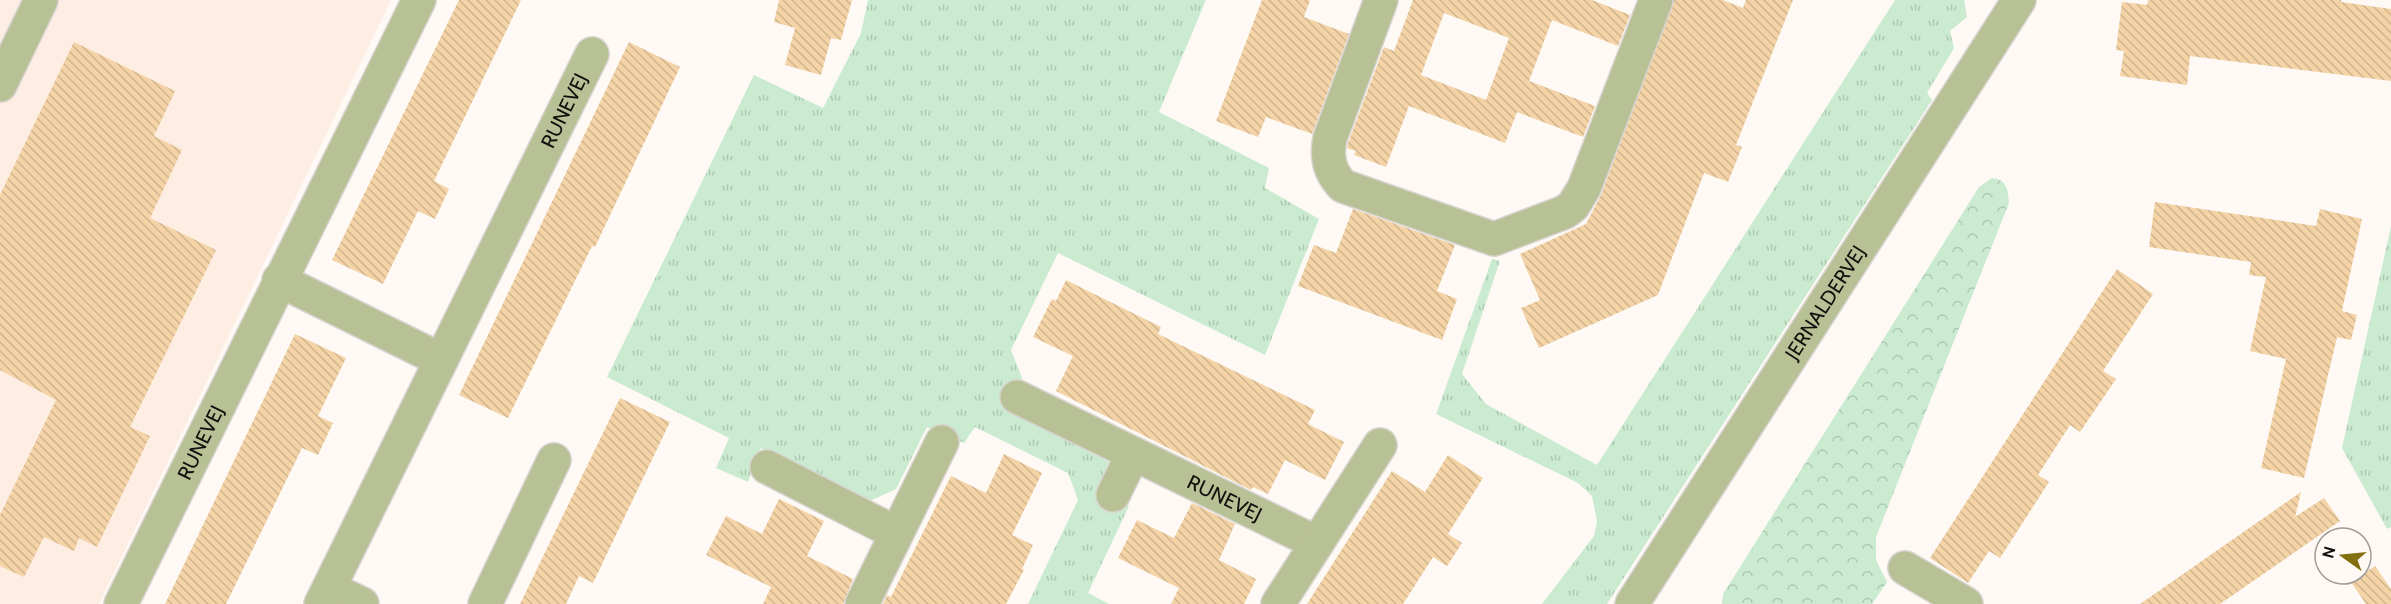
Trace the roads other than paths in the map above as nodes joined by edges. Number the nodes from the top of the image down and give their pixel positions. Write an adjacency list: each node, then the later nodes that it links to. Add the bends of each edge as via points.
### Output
1 (41, 0): 7 (street)
2 (418, 0): 8 (street, RUNEVEJ)
3 (1381, 0): 4 (street, via 1330,138 1327,152 1334,177 1342,186 1494,238 1557,216 1579,198)
4 (1656, 0)
5 (2019, 0): 26 (street, JERNALDERVEJ)
6 (592, 54): 9 (street, RUNEVEJ)
7 (0, 85)
8 (279, 280): 9 (street); 21 (street, RUNEVEJ)
9 (441, 360): 20 (street, RUNEVEJ)
10 (1017, 397): 13 (street, RUNEVEJ)
11 (942, 442): 17 (street)
12 (1380, 445): 18 (street)
13 (1133, 454): 16 (street); 18 (street, RUNEVEJ)
14 (554, 460): 23 (street)
15 (767, 467): 17 (street)
16 (1113, 495)
17 (896, 532): 24 (street)
18 (1317, 543): 25 (street)
19 (1905, 568): 27 (street)
20 (325, 596): 22 (street, RUNEVEJ)
21 (121, 604)
22 (362, 604)
23 (485, 604)
24 (862, 604)
25 (1278, 604)
26 (1632, 604)
27 (1966, 604)

